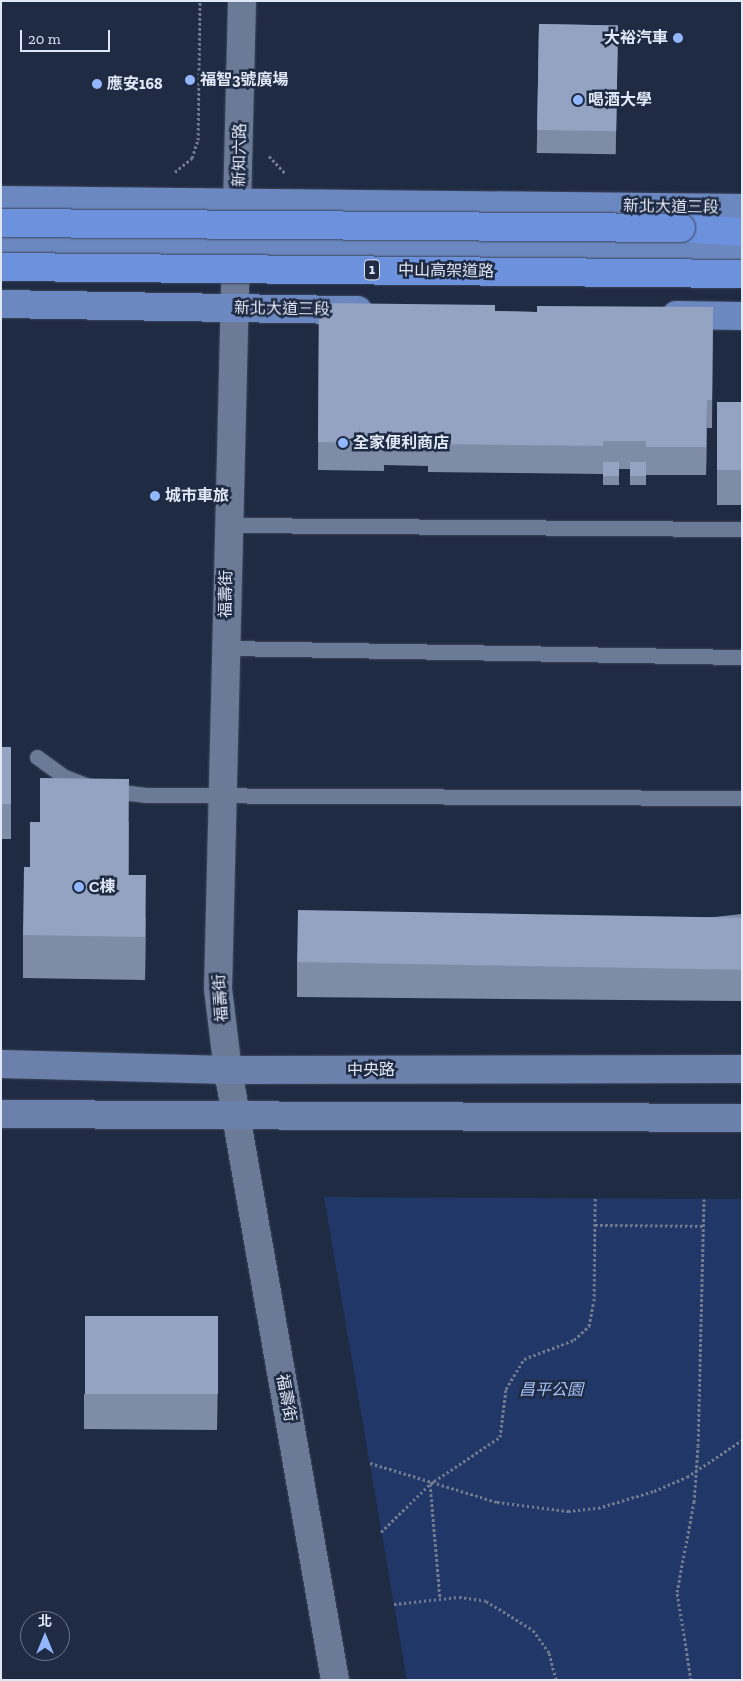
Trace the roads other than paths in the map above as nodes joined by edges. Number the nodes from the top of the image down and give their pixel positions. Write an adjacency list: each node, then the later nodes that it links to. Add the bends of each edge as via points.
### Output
1 (242, 1): 3 (street, 新知六路)
2 (1, 200): 3 (main road, 新北大道三段)
3 (239, 202): 4 (main road, 新北大道三段); 10 (street, 新知六路)
4 (742, 208)
5 (1, 223): 6 (highway, bridge)
6 (681, 228): 7 (highway); 8 (highway)
7 (742, 228)
8 (742, 232)
9 (1, 247): 10 (main road, 1)
10 (237, 250): 11 (main road, 1); 15 (street, 新知六路)
11 (742, 250)
12 (1, 266): 13 (highway, 中山高架道路 / 1, bridge)
13 (742, 274)
14 (1, 304): 15 (main road, 新北大道三段)
15 (234, 308): 16 (main road, 新北大道三段); 19 (street, 福壽街)
16 (384, 310)
17 (652, 315): 18 (main road)
18 (742, 316)
19 (227, 525): 20 (lane); 21 (street, 福壽街)
20 (742, 528)
21 (225, 648): 22 (lane); 24 (street, 福壽街)
22 (742, 657)
23 (37, 757): 24 (lane, via 66,777 98,789 146,795)
24 (222, 793): 25 (lane); 28 (street, 福壽街, via 218,989)
25 (742, 798)
26 (1, 1064): 28 (street, 中央路)
27 (742, 1069): 28 (street, 中央路)
28 (228, 1070): 30 (street, 福壽街)
29 (1, 1114): 30 (street)
30 (238, 1118): 31 (street); 32 (street, 福壽街)
31 (742, 1118)
32 (335, 1680)

